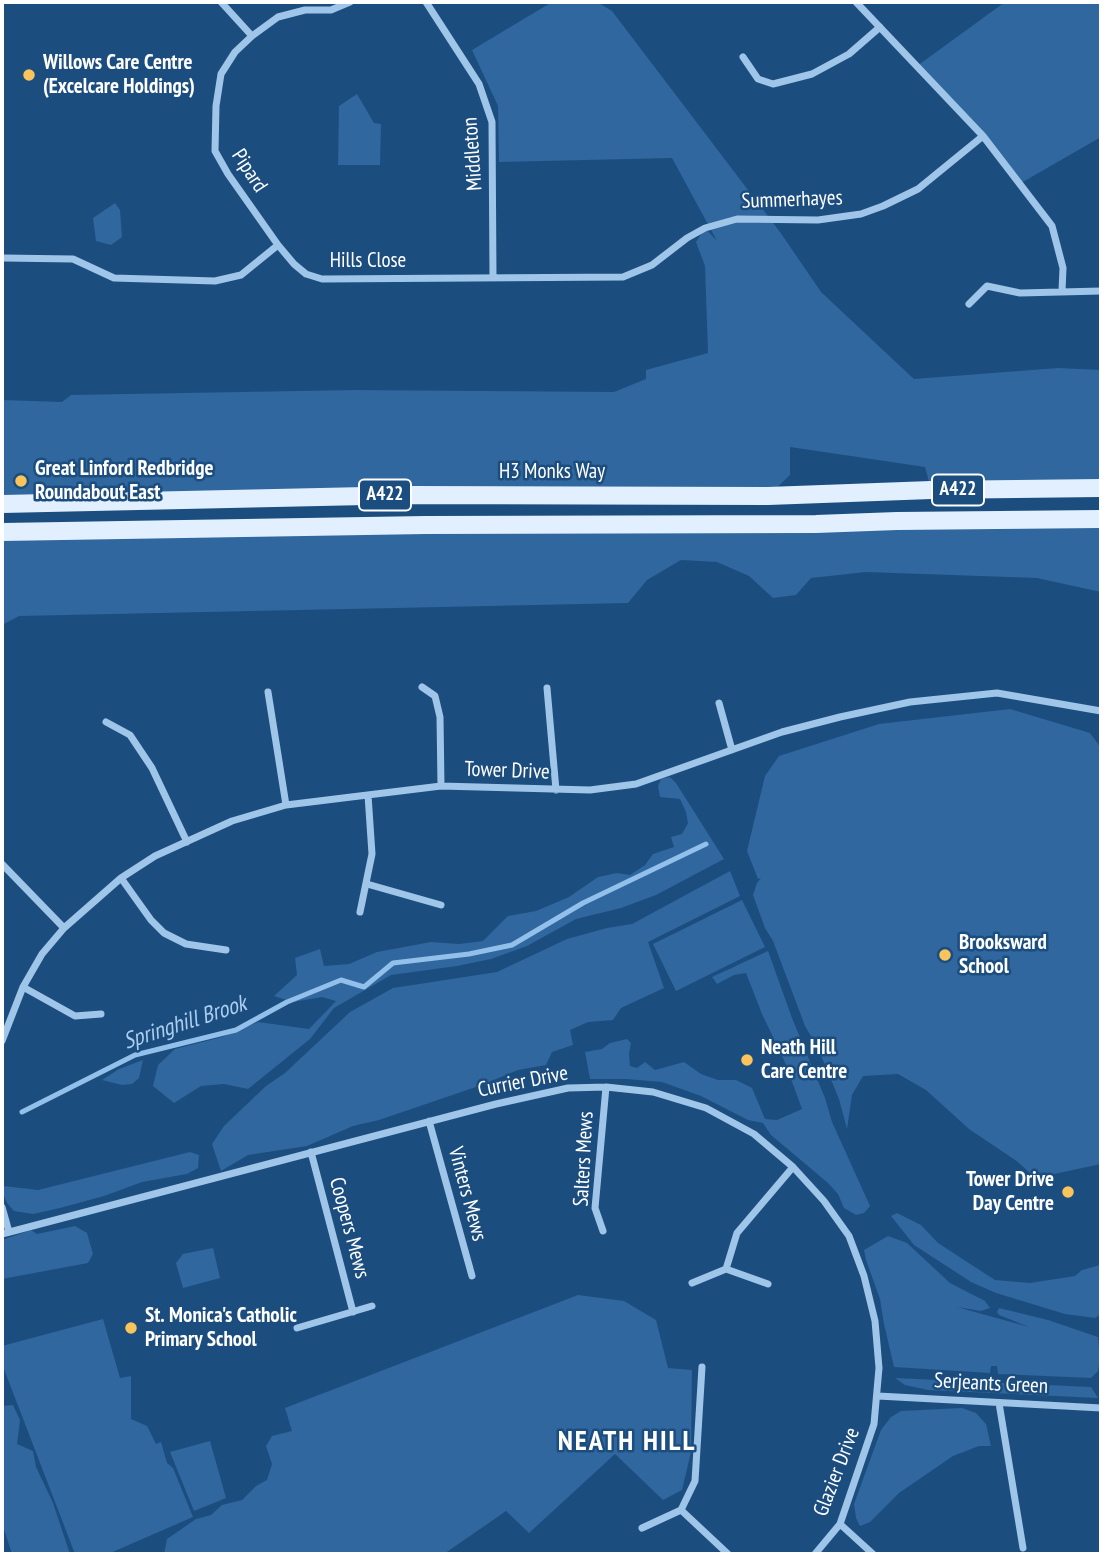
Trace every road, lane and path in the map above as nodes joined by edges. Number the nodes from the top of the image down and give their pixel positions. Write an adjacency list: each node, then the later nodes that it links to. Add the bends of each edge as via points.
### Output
1 (221, 2): 6 (street)
2 (350, 2): 6 (street, Pipard, via 331,10 305,9 278,17)
3 (426, 2): 12 (street, Middleton, via 479,84 492,122)
4 (856, 2): 5 (street)
5 (880, 27): 7 (street, via 849,54 812,74 773,84 758,79); 8 (street)
6 (252, 36): 10 (street, Pipard, via 221,74 215,151)
7 (743, 57)
8 (983, 136): 9 (street, Summerhayes, via 918,189 861,214 818,220 737,219); 13 (street, via 1052,226 1063,268)
9 (705, 228): 12 (street, Hills Close, via 652,265 623,277)
10 (278, 245): 11 (street, via 241,275 215,281 114,278 73,259); 12 (street, Hills Close, via 300,269 322,279)
11 (3, 258)
12 (493, 278)
13 (1062, 291): 14 (street); 15 (street, via 1020,293 988,286)
14 (1101, 291)
15 (969, 304)
16 (1101, 488): 17 (main road, H3 Monks Way / A422)
17 (2, 504)
18 (1101, 519): 19 (main road, A422)
19 (2, 532)
20 (422, 687): 27 (street, via 435,696 440,717)
21 (547, 688): 28 (street)
22 (268, 692): 30 (street)
23 (719, 703): 26 (street)
24 (1101, 711): 26 (street, Tower Drive, via 998,693 910,702 782,732)
25 (106, 722): 31 (street, via 130,735 152,768)
26 (732, 750): 28 (street, Tower Drive, via 636,784)
27 (440, 786): 28 (street, Tower Drive); 29 (street, Tower Drive)
28 (556, 790)
29 (368, 795): 30 (street, Tower Drive); 34 (street, via 372,854)
30 (286, 805): 31 (street, Tower Drive, via 232,821)
31 (187, 842): 33 (street, Tower Drive)
32 (2, 864): 37 (street)
33 (121, 878): 37 (street, Tower Drive); 38 (street, via 164,933 186,944)
34 (367, 884): 35 (street); 36 (street)
35 (441, 905)
36 (360, 912)
37 (64, 928): 39 (street, Tower Drive)
38 (226, 950)
39 (23, 987): 40 (street, via 75,1016); 41 (street, Tower Drive)
40 (101, 1014)
41 (2, 1041)
42 (606, 1087): 43 (street, Currier Drive, via 568,1088); 45 (street, Currier Drive, via 653,1092 706,1108 754,1134); 47 (street, Salters Mews, via 595,1208)
43 (429, 1121): 44 (street, Currier Drive); 50 (street, Vinters Mews)
44 (311, 1152): 48 (street, Currier Drive); 54 (street, Coopers Mews)
45 (793, 1167): 49 (street, via 737,1233); 57 (street, Currier Drive, via 849,1236 864,1276 874,1321)
46 (2, 1207): 48 (street)
47 (603, 1231)
48 (5, 1233)
49 (726, 1269): 51 (street); 52 (street)
50 (472, 1276)
51 (692, 1283)
52 (768, 1284)
53 (372, 1306): 54 (street, Coopers Mews)
54 (353, 1312): 55 (street, Coopers Mews)
55 (297, 1328)
56 (702, 1367): 60 (street, via 695,1481)
57 (878, 1396): 58 (street, Serjeants Green); 61 (street, Glazier Drive, via 866,1452)
58 (999, 1403): 59 (street, Serjeants Green); 63 (street)
59 (1101, 1408)
60 (681, 1510): 62 (street); 64 (street)
61 (840, 1524): 65 (street, Glazier Drive); 66 (street)
62 (642, 1528)
63 (1023, 1548)
64 (728, 1554)
65 (815, 1554)
66 (873, 1554)

